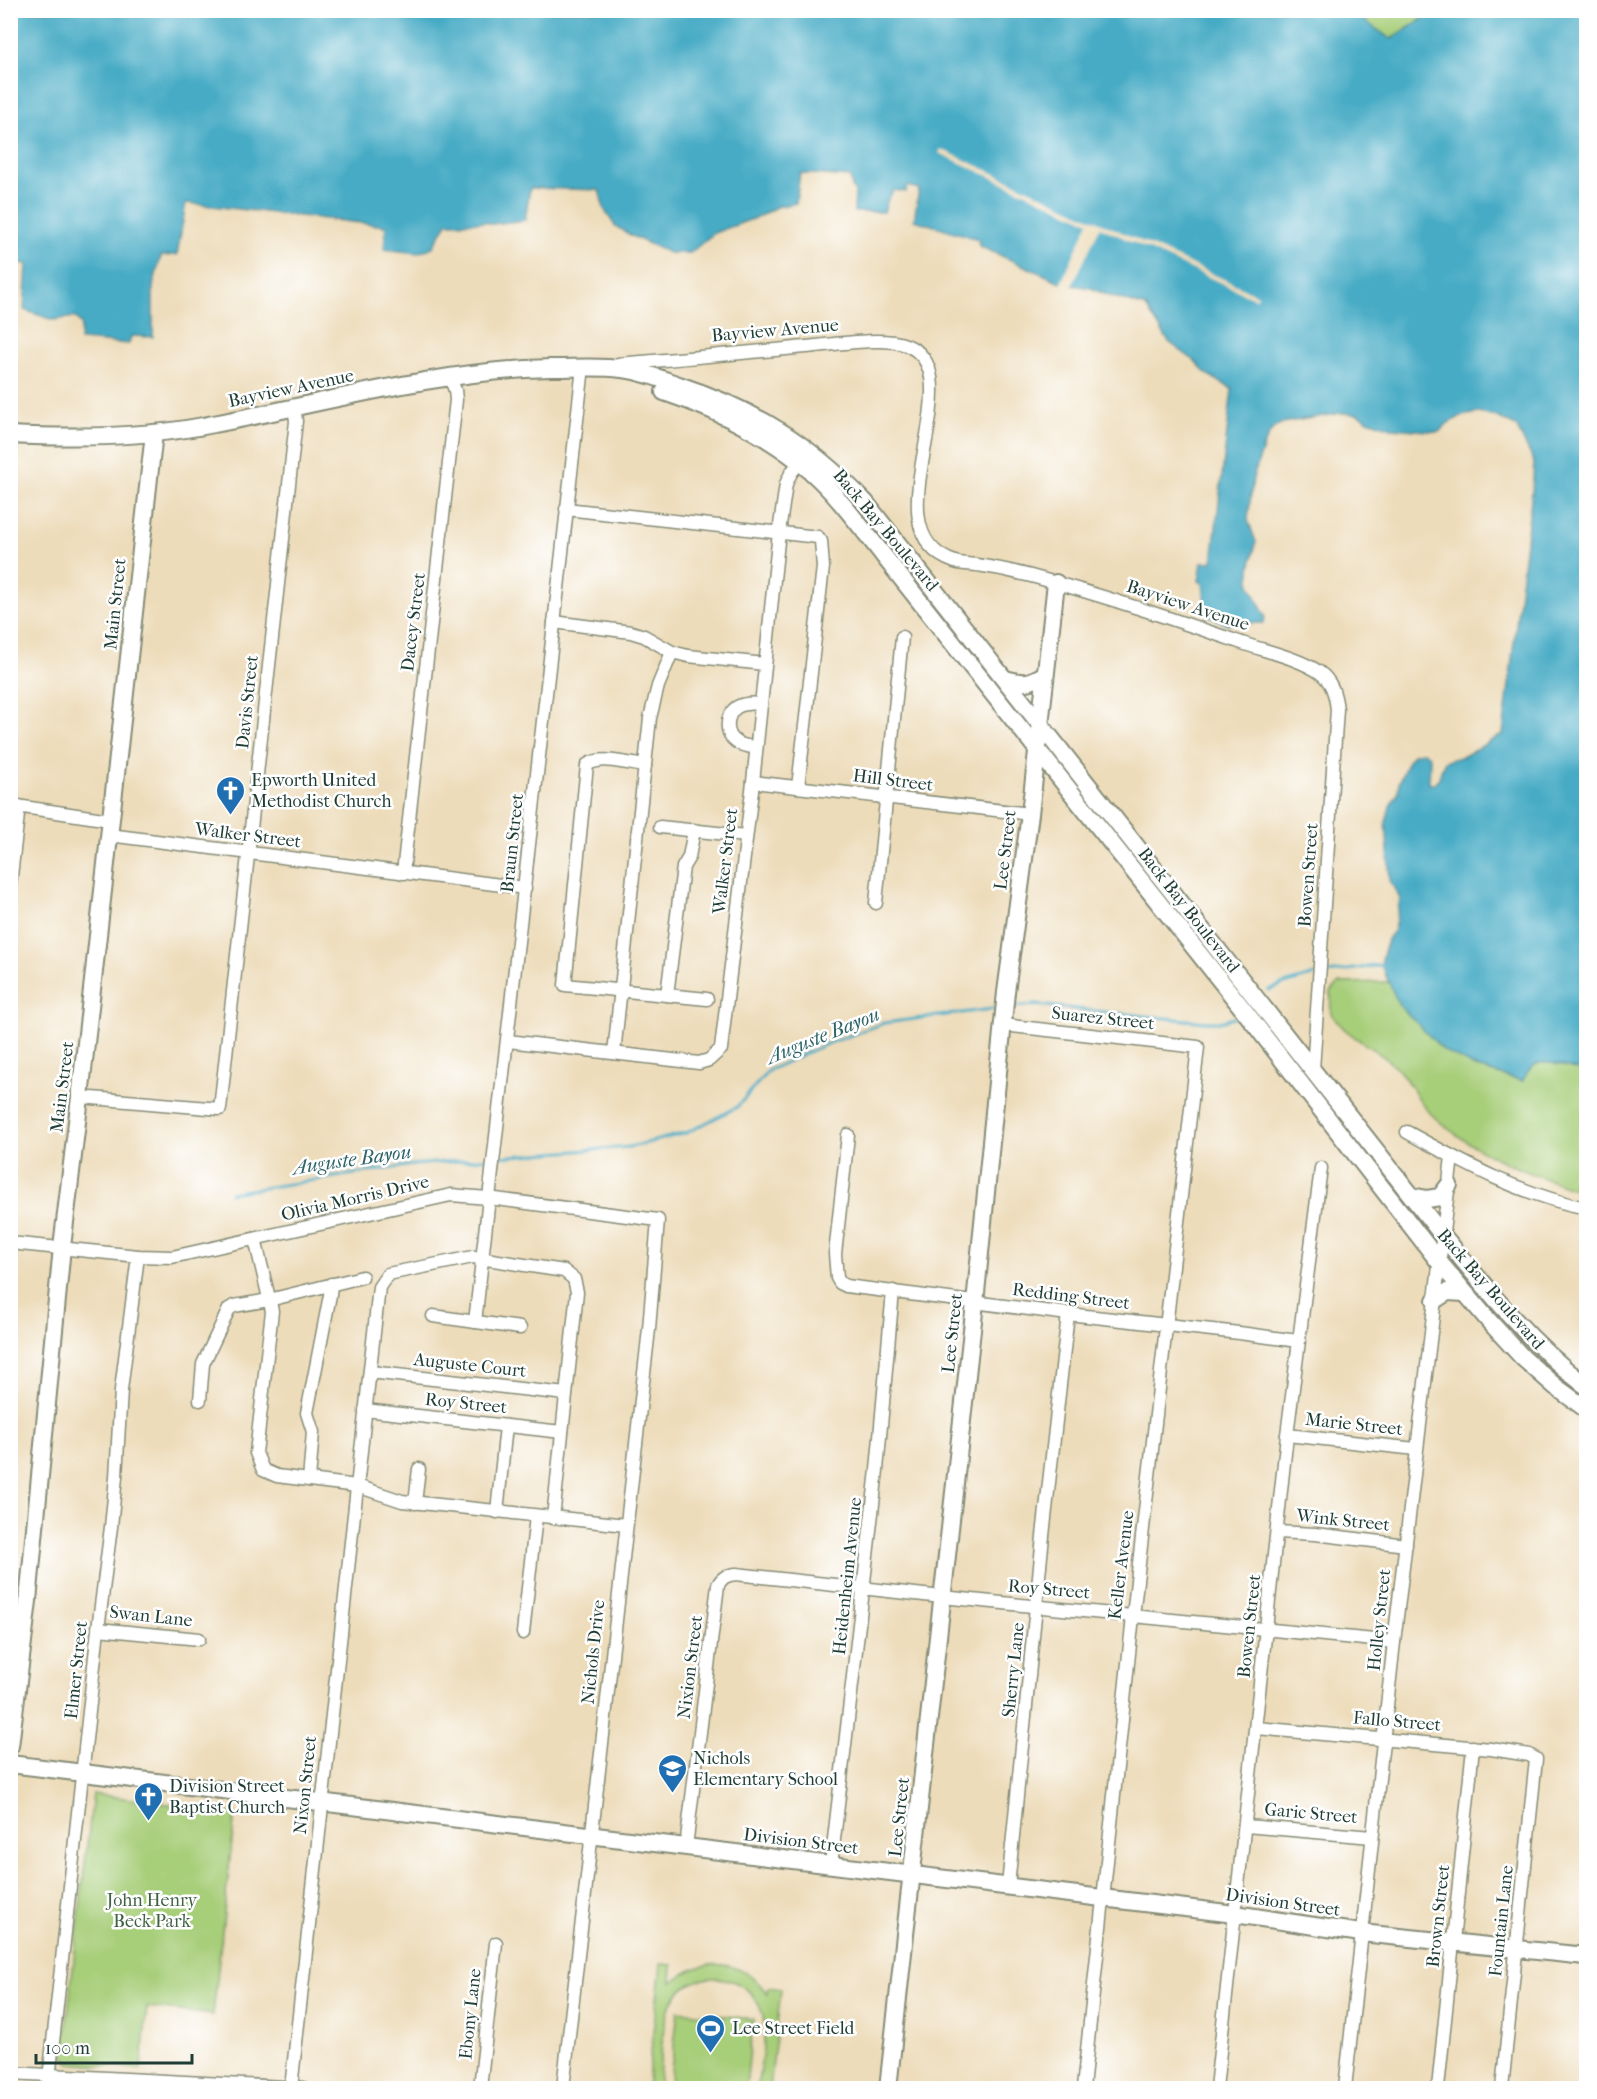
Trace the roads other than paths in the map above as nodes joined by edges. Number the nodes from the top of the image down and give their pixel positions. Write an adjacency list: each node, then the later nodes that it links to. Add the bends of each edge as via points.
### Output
1 (583, 367): 2 (main road, Bayview Avenue); 6 (main road, Back Bay Boulevard, via 716,411); 7 (street, Braun Street); 9 (street, Bayview Avenue, via 859,342 905,344 929,365 932,382 916,504 922,534 934,552 956,562); 15 (main road, Back Bay Boulevard, via 623,369 717,397 810,450 865,502)
2 (449, 376): 3 (main road, Bayview Avenue); 34 (street, Dacey Street, via 456,400 448,487)
3 (294, 406): 4 (main road, Bayview Avenue); 33 (street, Davis Street, via 296,421)
4 (154, 433): 5 (main road, Bayview Avenue, via 96,437); 30 (main road, Main Street)
5 (10, 435)
6 (799, 463): 8 (street, Walker Street, via 786,484); 20 (main road, Back Bay Boulevard, via 826,485 851,514)
7 (566, 508): 8 (street); 10 (street, Braun Street)
8 (779, 532): 13 (street, Walker Street); 24 (street, via 818,537 823,558)
9 (1056, 583): 14 (main road, Lee Street); 16 (street, Bayview Avenue, via 1300,663 1320,672)
10 (554, 622): 12 (street, via 631,632); 36 (street, Braun Street)
11 (902, 637): 25 (street)
12 (672, 652): 13 (street); 21 (street, via 653,702)
13 (765, 664): 17 (street, Walker Street)
14 (1045, 675): 15 (main road, via 1022,684); 18 (main road, Lee Street)
15 (1005, 679): 18 (main road, Back Bay Boulevard)
16 (1330, 683): 45 (street, Bowen Street, via 1337,709)
17 (761, 704): 19 (street, Walker Street); 19 (street, via 736,708 728,721 735,741)
18 (1040, 723): 20 (main road, Lee Street); 45 (main road, Back Bay Boulevard)
19 (756, 747): 22 (street, Walker Street)
20 (1037, 750): 23 (main road, Back Bay Boulevard); 26 (main road, Lee Street)
21 (645, 766): 38 (street); 38 (street, via 600,760 587,765 585,772 565,985)
22 (753, 782): 24 (street, Hill Street); 32 (street, Walker Street)
23 (1066, 786): 26 (main road, via 1052,784); 62 (main road, Back Bay Boulevard)
24 (798, 787): 25 (street, Hill Street)
25 (886, 797): 28 (street, Hill Street); 37 (street)
26 (1032, 797): 28 (main road, Lee Street)
27 (15, 805): 30 (street, Walker Street); 35 (street)
28 (1030, 814): 41 (main road, Lee Street)
29 (660, 826): 31 (street)
30 (110, 827): 33 (street, Walker Street); 46 (main road, Main Street)
31 (694, 830): 32 (street); 39 (street, via 683,867)
32 (746, 836): 44 (street, Walker Street, via 721,1049 699,1063)
33 (249, 853): 34 (street, Walker Street); 46 (street, Davis Street, via 220,1109)
34 (403, 873): 36 (street, Walker Street)
35 (10, 885)
36 (525, 888): 42 (street, Braun Street)
37 (876, 903)
38 (621, 991): 39 (street); 44 (street)
39 (667, 995): 40 (street)
40 (707, 999)
41 (1003, 1022): 43 (street, Suarez Street); 69 (main road, Lee Street)
42 (508, 1041): 44 (street, Walker Street); 53 (street, Braun Street)
43 (1198, 1047): 73 (street, Keller Avenue)
44 (614, 1053)
45 (1313, 1070): 52 (main road, Back Bay Boulevard)
46 (80, 1097): 59 (main road, Main Street)
47 (1407, 1132): 49 (street)
48 (848, 1135): 65 (street, Redding Street, via 835,1270 841,1283 859,1289)
49 (1452, 1157): 51 (street, Holley Street); 54 (street, via 1517,1188)
50 (1321, 1168): 75 (street, Bowen Street)
51 (1449, 1185): 52 (main road, via 1440,1197); 56 (street, Holley Street)
52 (1412, 1196): 56 (main road, Back Bay Boulevard)
53 (488, 1198): 55 (street, Olivia Morris Drive); 57 (street, Olivia Morris Drive, via 451,1195); 61 (street, Braun Street)
54 (1587, 1208)
55 (658, 1220): 93 (street, Nichols Drive)
56 (1444, 1237): 62 (street, Holley Street); 77 (main road, Back Bay Boulevard, via 1505,1311)
57 (255, 1239): 60 (street, Olivia Morris Drive, via 172,1257); 67 (street)
58 (10, 1243): 59 (street, Olivia Morris Drive)
59 (62, 1247): 60 (street, Olivia Morris Drive); 108 (main road, Main Street)
60 (138, 1256): 101 (street, Elmer Street)
61 (483, 1258): 72 (street, Braun Street); 76 (street, via 454,1259 393,1272 384,1278 379,1287); 78 (street, via 564,1271 574,1279 577,1292)
62 (1440, 1263): 66 (main road, Back Bay Boulevard); 68 (street, Holley Street)
63 (362, 1276): 64 (street)
64 (331, 1284): 67 (street); 87 (street, via 307,1413 313,1432)
65 (893, 1291): 69 (street, Redding Street); 97 (street, Heidenheim Avenue)
66 (1465, 1293): 68 (main road, via 1447,1292); 81 (main road, Back Bay Boulevard, via 1523,1358)
67 (269, 1300): 79 (street, via 234,1306 225,1314 203,1364); 87 (street, via 272,1319 256,1453 263,1470)
68 (1435, 1300): 85 (street, Holley Street)
69 (975, 1303): 70 (street, Redding Street); 98 (main road, Lee Street)
70 (1068, 1314): 73 (street, Redding Street); 99 (street, Sherry Lane)
71 (433, 1316): 72 (street)
72 (475, 1322): 74 (street)
73 (1167, 1325): 75 (street, Redding Street); 100 (street, Keller Avenue)
74 (520, 1328)
75 (1298, 1341): 84 (street, Bowen Street)
76 (370, 1372): 78 (street, Auguste Court); 80 (street)
77 (1587, 1386)
78 (566, 1394): 83 (street)
79 (200, 1400)
80 (365, 1410): 82 (street, Roy Street); 88 (street)
81 (1587, 1410)
82 (507, 1426): 83 (street, Roy Street); 90 (street)
83 (562, 1432): 92 (street)
84 (1287, 1435): 85 (street, Marie Street); 94 (street, Bowen Street)
85 (1416, 1449): 95 (street, Holley Street)
86 (419, 1469): 89 (street)
87 (309, 1480): 88 (street)
88 (357, 1486): 89 (street); 113 (street, Nixon Street)
89 (415, 1503): 90 (street)
90 (497, 1512): 91 (street)
91 (536, 1516): 92 (street); 103 (street)
92 (553, 1518): 93 (street)
93 (626, 1526): 115 (street, Nichols Drive)
94 (1277, 1532): 95 (street, Wink Street); 102 (street, Bowen Street)
95 (1406, 1545): 105 (street, Holley Street)
96 (736, 1574): 97 (street, Roy Street); 117 (street, Nixion Street, via 721,1579 718,1585)
97 (864, 1589): 98 (street, Roy Street); 118 (street, Heidenheim Avenue)
98 (942, 1598): 99 (street, Roy Street); 119 (main road, Lee Street)
99 (1038, 1606): 100 (street, Roy Street); 120 (street, Sherry Lane)
100 (1133, 1616): 102 (street, Roy Street); 121 (street, Keller Avenue)
101 (98, 1629): 104 (street, Swan Lane); 112 (street, Elmer Street)
102 (1266, 1630): 105 (street, Roy Street); 106 (street, Bowen Street)
103 (523, 1633)
104 (199, 1639)
105 (1394, 1642): 107 (street, Holley Street)
106 (1256, 1728): 107 (street, Fallo Street); 114 (street, Bowen Street)
107 (1385, 1738): 109 (street, Fallo Street); 116 (street, Holley Street)
108 (10, 1746)
109 (1473, 1747): 110 (street, Fallo Street); 124 (street, Brown Street)
110 (1534, 1758): 126 (street, Fountain Lane)
111 (10, 1764): 112 (main road, Division Street)
112 (83, 1773): 113 (main road, Division Street); 129 (street, Elmer Street)
113 (322, 1802): 115 (main road, Division Street); 131 (street, Nixon Street)
114 (1246, 1826): 116 (street, Garic Street); 122 (street, Bowen Street)
115 (591, 1835): 117 (main road, Division Street); 133 (street, Nichols Drive)
116 (1372, 1837): 123 (street, Holley Street)
117 (687, 1847): 118 (main road, Division Street)
118 (831, 1864): 119 (main road, Division Street)
119 (912, 1875): 120 (main road, Division Street); 134 (main road, Lee Street)
120 (1008, 1886): 121 (main road, Division Street)
121 (1102, 1898): 122 (main road, Division Street); 135 (street, Keller Avenue)
122 (1235, 1914): 123 (main road, Division Street); 136 (street, Bowen Street)
123 (1361, 1933): 124 (main road, Division Street); 137 (street, Holley Street)
124 (1453, 1942): 126 (main road, Division Street); 138 (street, Brown Street)
125 (496, 1943): 132 (street, Ebony Lane)
126 (1517, 1948): 127 (main road, Division Street); 139 (street, Fountain Lane)
127 (1587, 1956)
128 (10, 2073): 129 (street)
129 (49, 2082): 130 (street)
130 (165, 2085): 131 (street)
131 (295, 2088)
132 (480, 2088)
133 (563, 2088)
134 (888, 2088)
135 (1083, 2088)
136 (1216, 2088)
137 (1345, 2088)
138 (1438, 2088)
139 (1502, 2088)

